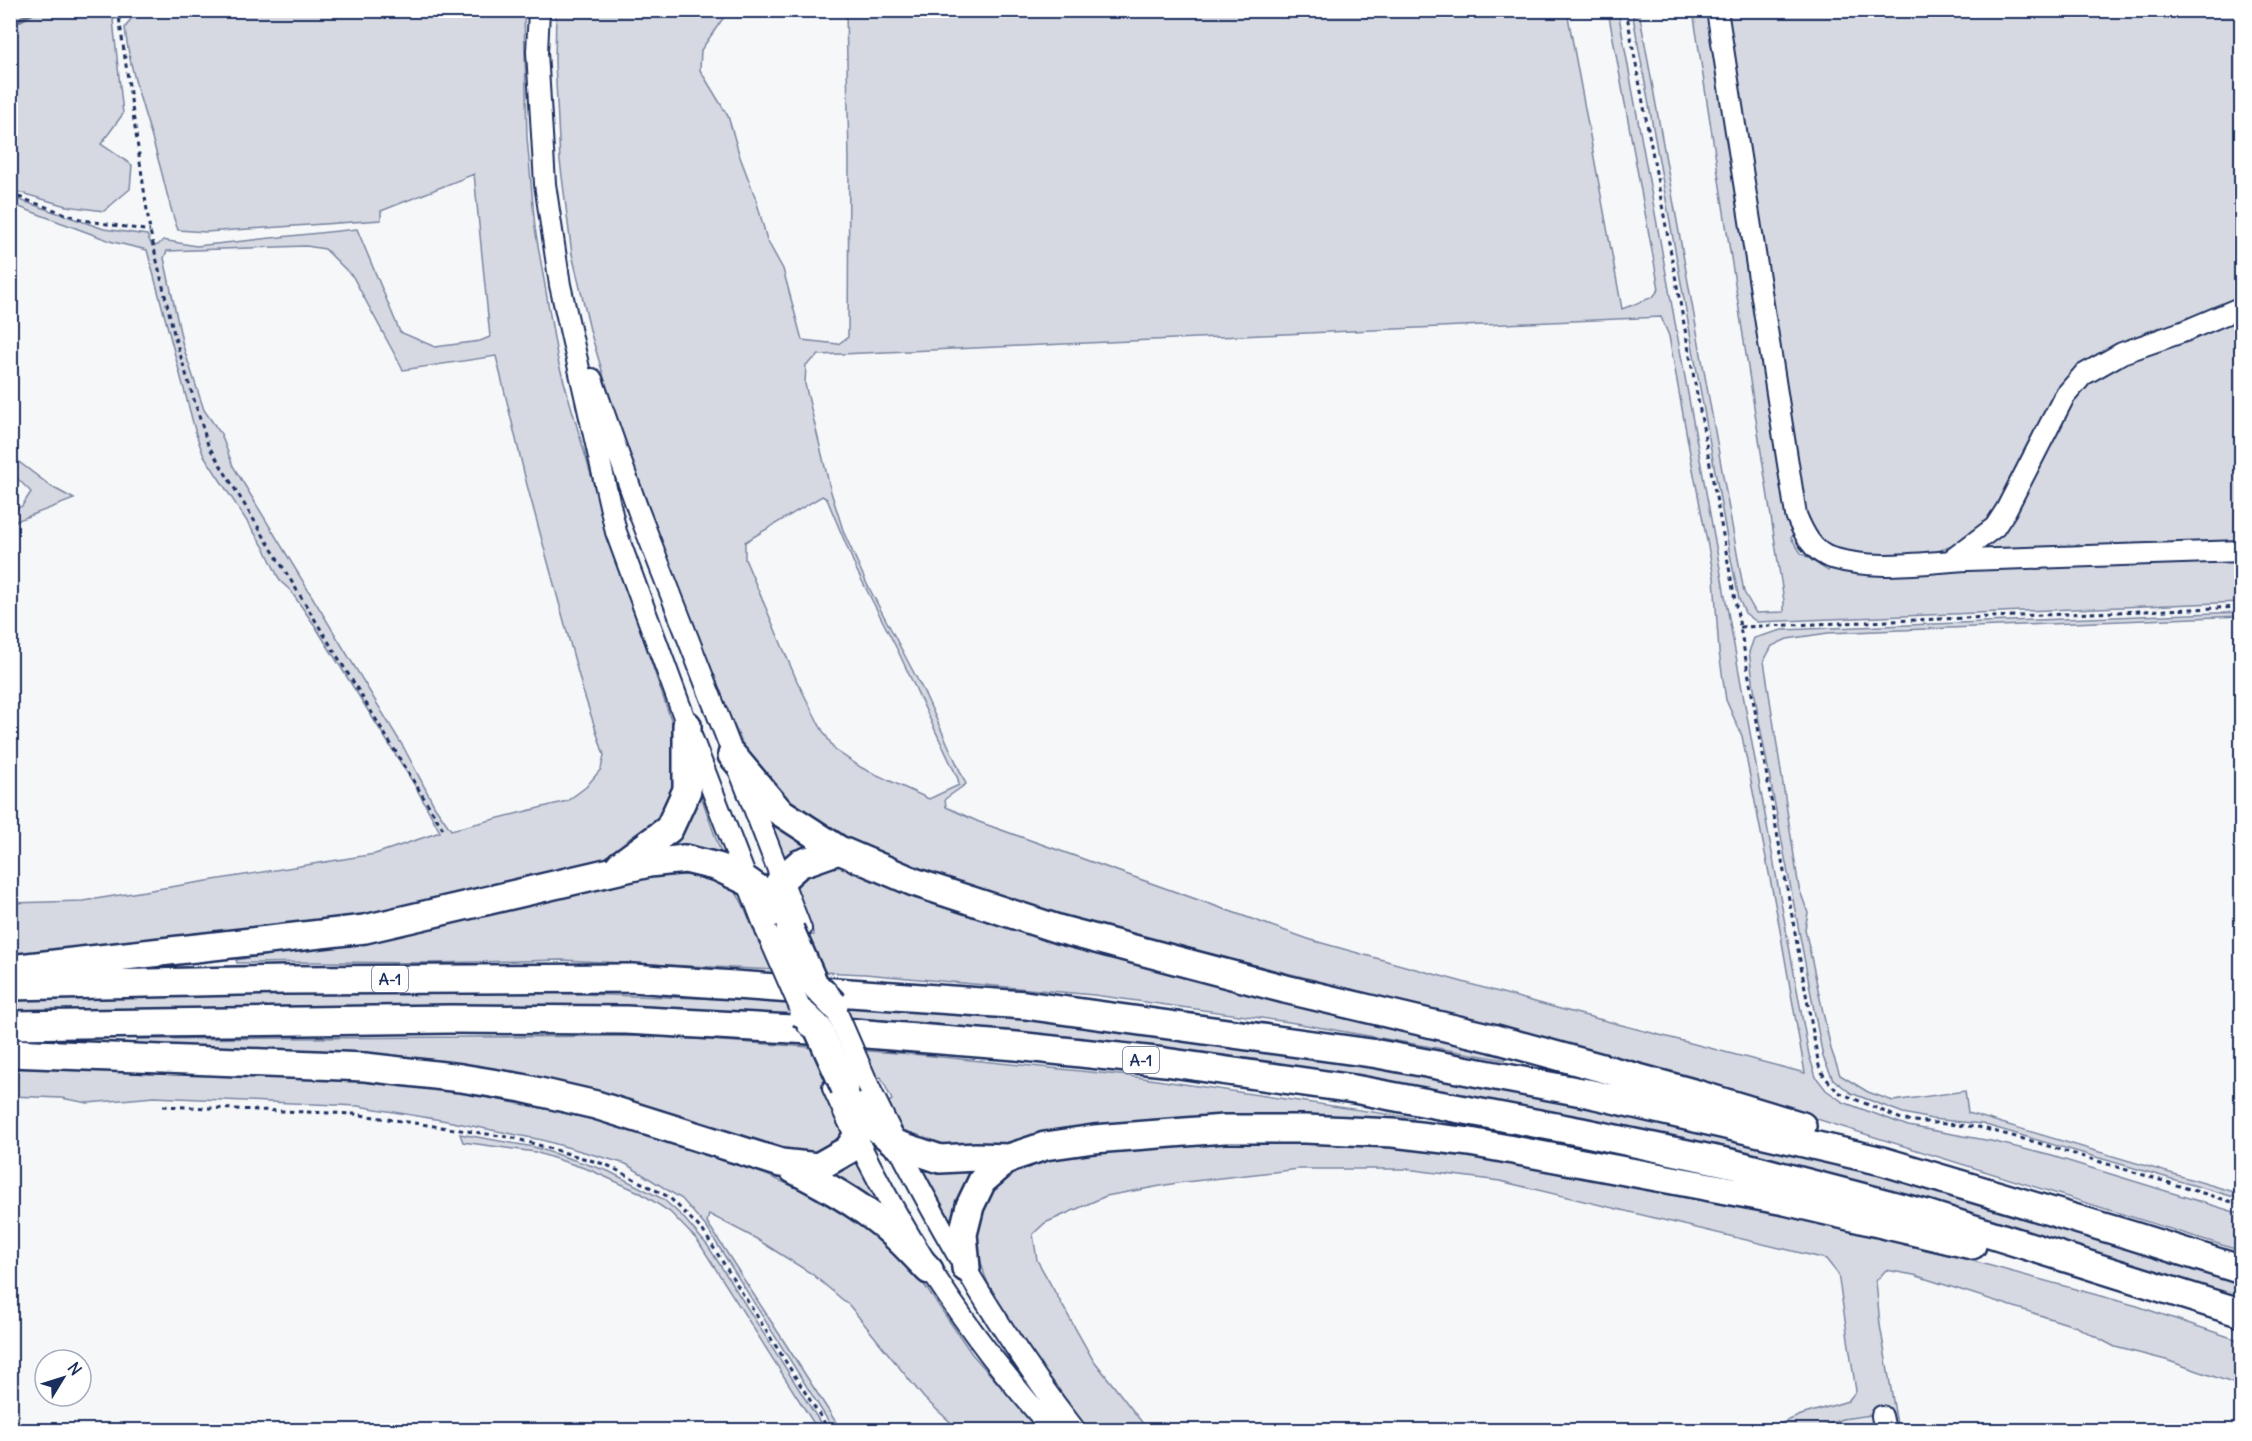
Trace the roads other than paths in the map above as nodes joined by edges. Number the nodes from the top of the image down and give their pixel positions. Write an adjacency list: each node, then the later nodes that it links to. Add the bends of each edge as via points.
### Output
1 (539, 10): 3 (street, via 537,52 545,184)
2 (1717, 10): 6 (street, via 1796,515 1803,532 1814,548 1830,558 1882,565)
3 (560, 285): 7 (street, via 616,532); 8 (street, via 638,510)
4 (2241, 307): 6 (street, via 2122,353 2083,375 2064,397 1995,527)
5 (2241, 551): 6 (street)
6 (1950, 561)
7 (687, 725): 10 (highway, via 687,790 669,829); 11 (street)
8 (732, 755): 9 (highway, via 779,811); 12 (street)
9 (839, 850): 12 (highway, via 799,864); 21 (highway, via 914,882 1058,929 1694,1093 1798,1125)
10 (609, 873): 11 (highway, via 685,859 718,867); 14 (highway, via 365,929)
11 (747, 881): 12 (highway); 13 (street)
12 (776, 889): 13 (highway)
13 (784, 930): 18 (highway, bridge, via 814,984 836,1011 837,1039); 18 (highway, bridge, via 802,993 801,1011 818,1028)
14 (10, 969)
15 (10, 986): 21 (highway, A-1, via 632,978 1025,1005 1378,1054 1587,1093)
16 (10, 1026): 26 (highway, A-1, via 626,1020 946,1040 1166,1062 1354,1089 1735,1164 1926,1214)
17 (10, 1053): 22 (highway, via 365,1067 461,1078 596,1105)
18 (854, 1101): 19 (highway); 22 (highway, via 848,1150 818,1167); 24 (street)
19 (896, 1144): 20 (highway, via 940,1159); 23 (street)
20 (1009, 1158): 23 (highway, via 982,1181 970,1206 963,1234); 26 (highway, via 1045,1146 1156,1133 1224,1129 1393,1133 1470,1142 1785,1201 1962,1243)
21 (1882, 1161): 25 (highway, A-1)
22 (781, 1163): 24 (highway, via 867,1212)
23 (966, 1268): 29 (street, via 1010,1340)
24 (929, 1270): 28 (street, via 996,1362)
25 (2241, 1270)
26 (2124, 1275): 27 (highway, A-1)
27 (2241, 1313)
28 (1053, 1431)
29 (1076, 1431)

